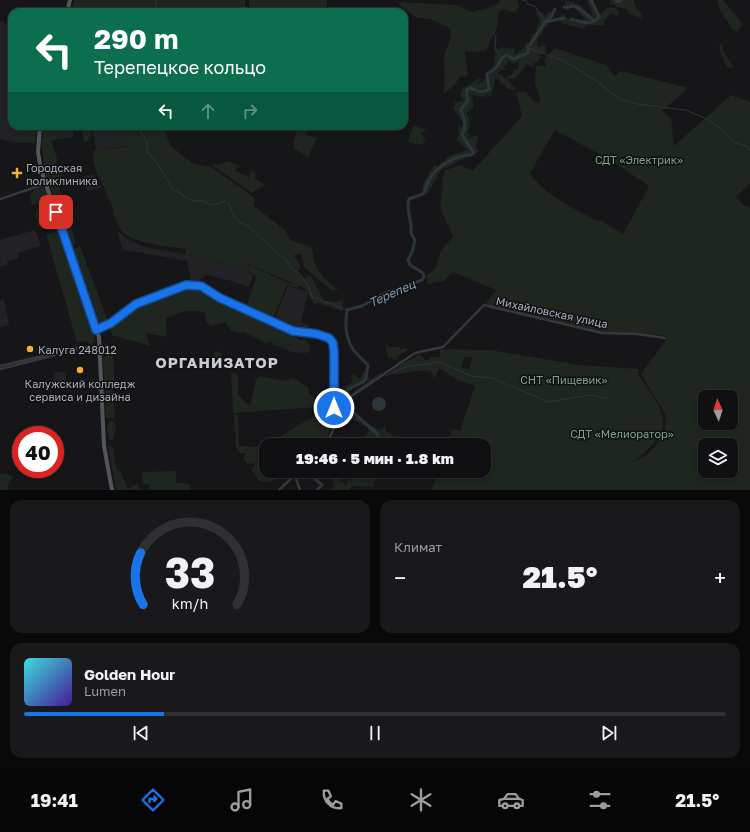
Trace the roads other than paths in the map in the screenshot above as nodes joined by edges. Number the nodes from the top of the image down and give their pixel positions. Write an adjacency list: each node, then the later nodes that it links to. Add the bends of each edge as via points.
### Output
1 (40, 130): 2 (main road, via 38,152)
2 (46, 183): 3 (street); 4 (main road)
3 (0, 198)
4 (96, 330): 6 (main road); 8 (street, via 111,323 136,304 186,285 201,286 220,298 293,331 329,338 333,343 334,354)
5 (665, 338): 8 (street, Михайловская улица, via 602,333 484,305 443,347 415,353)
6 (99, 346): 7 (street, via 76,348); 12 (main road, via 104,439)
7 (0, 367)
8 (334, 408): 9 (street, via 332,433)
9 (329, 438)
10 (292, 478): 13 (street)
11 (295, 478): 14 (street)
12 (112, 490)
13 (279, 490)
14 (300, 490)

